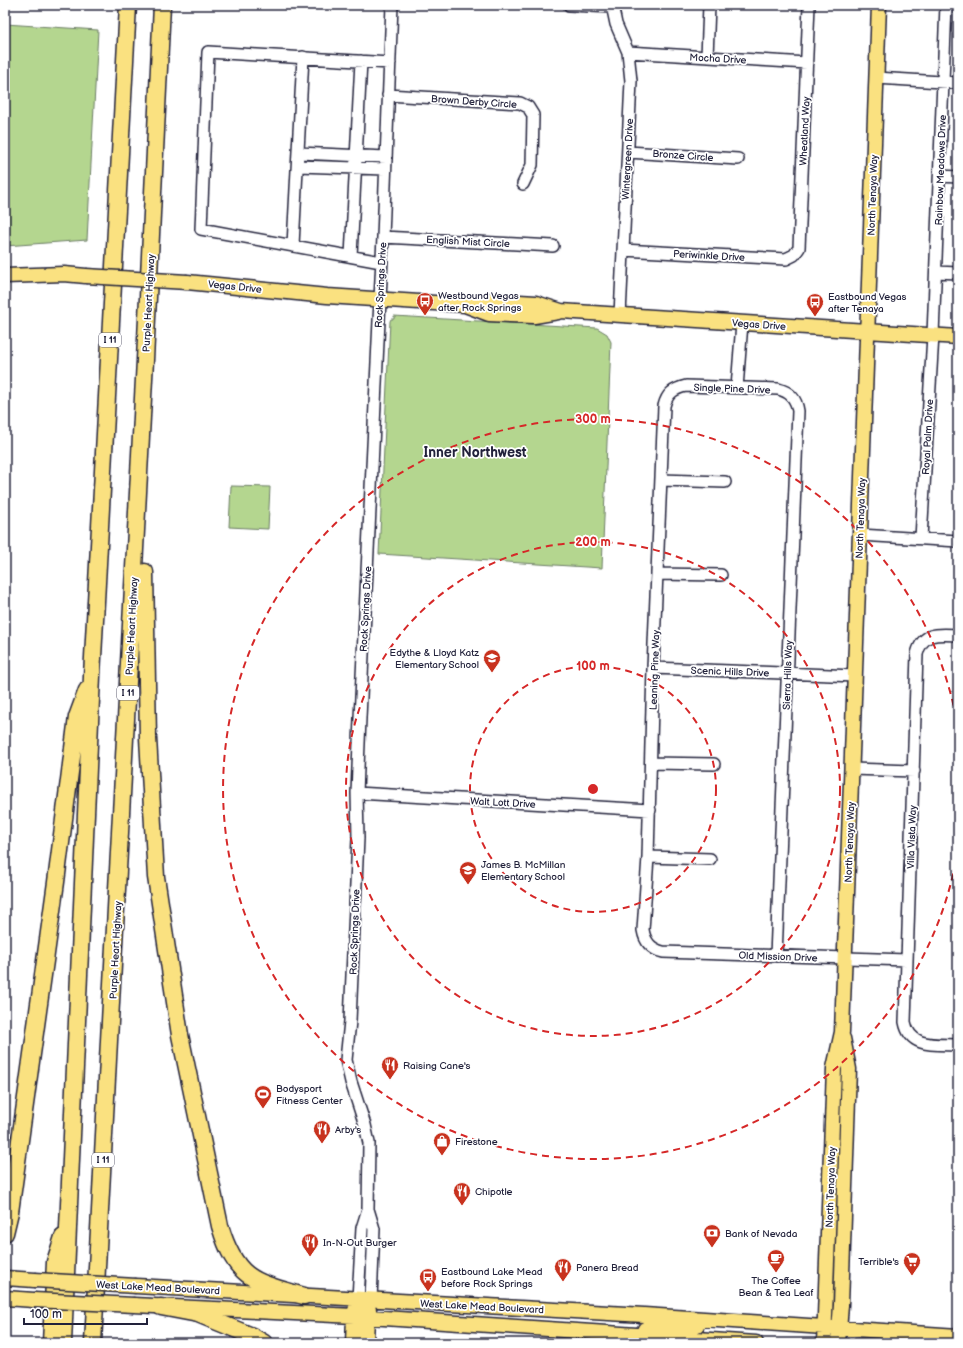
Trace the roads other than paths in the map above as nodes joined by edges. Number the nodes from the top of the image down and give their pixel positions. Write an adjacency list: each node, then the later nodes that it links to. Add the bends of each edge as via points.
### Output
1 (128, 5): 61 (highway, I 11)
2 (162, 5): 47 (highway, Purple Heart Highway / I 11)
3 (392, 5): 14 (street, Rock Springs Drive)
4 (569, 5): 9 (street)
5 (708, 5): 12 (street)
6 (809, 5): 15 (street, Wheatland Way)
7 (879, 5): 16 (main road, North Tenaya Way)
8 (946, 5): 17 (street, Rainbow Meadows Drive)
9 (612, 6): 10 (street, Wintergreen Drive, via 616,24)
10 (628, 52): 12 (street, Mocha Drive); 20 (street, Wintergreen Drive, via 631,81)
11 (303, 57): 13 (street); 21 (street); 32 (street, via 208,52 201,229)
12 (707, 57): 15 (street, Mocha Drive)
13 (361, 61): 14 (street); 22 (street)
14 (390, 63): 19 (street, Rock Springs Drive)
15 (807, 63): 35 (street, Wheatland Way, via 799,248)
16 (876, 78): 17 (street); 44 (main road, North Tenaya Way)
17 (943, 82): 18 (street); 28 (street, Rainbow Meadows Drive)
18 (958, 84)
19 (388, 95): 23 (street, Rock Springs Drive); 30 (street, Brown Derby Circle, via 520,103 528,108 533,115 532,165)
20 (628, 152): 24 (street, Bronze Circle); 34 (street, Wintergreen Drive)
21 (299, 153): 22 (street); 25 (street)
22 (356, 156): 23 (street); 26 (street)
23 (386, 157): 27 (street, Rock Springs Drive)
24 (738, 159)
25 (298, 166): 26 (street); 32 (street)
26 (356, 168): 27 (street); 36 (street)
27 (385, 169): 31 (street, Rock Springs Drive)
28 (940, 176): 29 (street); 38 (street, Rainbow Meadows Drive)
29 (958, 177)
30 (523, 184)
31 (383, 237): 33 (street, English Mist Circle); 37 (street, Rock Springs Drive)
32 (293, 245): 36 (street)
33 (553, 246)
34 (623, 250): 35 (street, Periwinkle Drive, via 786,259); 42 (street, Wintergreen Drive)
35 (794, 255)
36 (351, 256): 37 (street)
37 (381, 262): 41 (street, Rock Springs Drive)
38 (936, 272): 39 (street); 45 (street, Rainbow Meadows Drive)
39 (958, 273)
40 (5, 276): 41 (main road, Vegas Drive, bridge, via 64,274 187,282)
41 (379, 300): 42 (main road, Vegas Drive, via 465,306 489,300 536,303 561,312); 67 (street, Rock Springs Drive)
42 (620, 315): 43 (main road, Vegas Drive)
43 (742, 323): 44 (main road, Vegas Drive); 48 (street)
44 (867, 331): 45 (main road, Vegas Drive); 53 (main road, North Tenaya Way)
45 (933, 335): 46 (main road, Vegas Drive); 54 (street, Royal Palm Drive)
46 (958, 337)
47 (145, 360): 84 (highway, via 149,481 144,596 151,812 156,878 179,1028 225,1243 232,1258 244,1272 265,1284); 102 (highway, Purple Heart Highway / I 11)
48 (738, 388): 49 (street, Single Pine Drive, via 686,386); 50 (street, Single Pine Drive, via 778,389)
49 (670, 392): 51 (street, Leaning Pine Way, via 664,406)
50 (792, 396): 60 (street, Sierra Hills Way, via 797,403 798,411)
51 (661, 480): 52 (street); 56 (street, Leaning Pine Way)
52 (725, 482)
53 (860, 535): 54 (street); 62 (main road, North Tenaya Way)
54 (921, 538): 55 (street)
55 (958, 541)
56 (657, 574): 57 (street); 59 (street, Leaning Pine Way)
57 (721, 575)
58 (958, 636): 66 (street, Villa Vista Way, via 931,635 919,646)
59 (653, 668): 60 (street, Scenic Hills Drive); 63 (street, Leaning Pine Way)
60 (787, 672): 62 (street, Scenic Hills Drive); 72 (street, Sierra Hills Way)
61 (92, 676): 81 (highway, I 11); 82 (highway, via 77,718 19,1149)
62 (854, 676): 65 (main road, North Tenaya Way)
63 (651, 763): 64 (street); 68 (street, Leaning Pine Way)
64 (714, 764)
65 (851, 769): 66 (street); 73 (main road, North Tenaya Way)
66 (914, 771): 74 (street, Villa Vista Way)
67 (357, 793): 68 (street, Walt Lott Drive); 86 (street, Rock Springs Drive, via 358,838 346,1060 369,1143 368,1209 362,1228)
68 (650, 810): 69 (street, Leaning Pine Way)
69 (648, 857): 70 (street); 71 (street, Leaning Pine Way, via 643,930 644,938)
70 (710, 859)
71 (651, 947): 72 (street, Old Mission Drive, via 663,952)
72 (776, 956): 73 (street, Old Mission Drive)
73 (845, 958): 74 (street, Old Mission Drive); 75 (main road, North Tenaya Way)
74 (907, 960): 76 (street, Villa Vista Way, via 905,1022 911,1037 925,1044)
75 (842, 1032): 77 (main road, North Tenaya Way); 78 (main road, North Tenaya Way, via 849,1069)
76 (958, 1046)
77 (834, 1068): 78 (main road, via 842,1099); 79 (main road, North Tenaya Way)
78 (848, 1102): 80 (main road, North Tenaya Way)
79 (833, 1114): 80 (main road, via 839,1118); 94 (main road, North Tenaya Way)
80 (846, 1163): 96 (main road, North Tenaya Way)
81 (69, 1218): 100 (highway, via 55,1262); 101 (highway, I 11)
82 (5, 1233)
83 (5, 1278): 84 (main road, West Lake Mead Boulevard, bridge)
84 (304, 1296): 86 (main road, West Lake Mead Boulevard)
85 (5, 1298): 87 (main road, West Lake Mead Boulevard, bridge)
86 (365, 1299): 88 (main road, West Lake Mead Boulevard); 91 (main road, Rock Springs Drive)
87 (161, 1307): 91 (main road, West Lake Mead Boulevard); 103 (highway, via 198,1314)
88 (525, 1308): 89 (main road, West Lake Mead Boulevard); 93 (main road, via 522,1318 516,1320 480,1318)
89 (589, 1312): 90 (main road, West Lake Mead Boulevard); 95 (main road, via 562,1321 534,1320)
90 (644, 1315): 92 (main road, West Lake Mead Boulevard); 97 (main road, via 634,1326 602,1325)
91 (361, 1317): 93 (main road, West Lake Mead Boulevard); 104 (main road, Rock Springs Drive); 105 (main road, Rock Springs Drive)
92 (727, 1321): 94 (main road, West Lake Mead Boulevard); 98 (main road, via 681,1328 649,1327)
93 (453, 1323): 95 (main road, West Lake Mead Boulevard)
94 (824, 1327): 96 (main road, West Lake Mead Boulevard); 107 (main road, North Tenaya Way)
95 (525, 1328): 97 (main road, West Lake Mead Boulevard)
96 (840, 1328): 99 (main road, West Lake Mead Boulevard); 108 (main road, North Tenaya Way)
97 (585, 1332): 98 (main road, West Lake Mead Boulevard)
98 (643, 1335): 106 (main road, West Lake Mead Boulevard)
99 (958, 1336)
100 (50, 1343)
101 (63, 1343)
102 (93, 1343)
103 (264, 1343)
104 (353, 1343)
105 (366, 1343)
106 (756, 1343)
107 (824, 1343)
108 (838, 1343)

